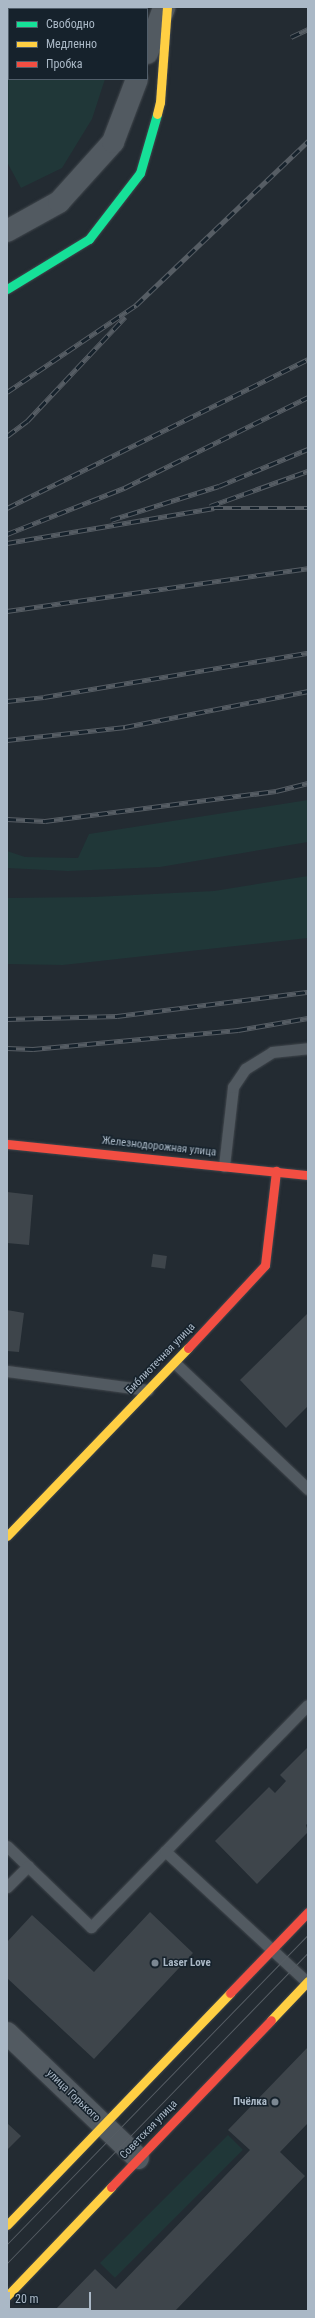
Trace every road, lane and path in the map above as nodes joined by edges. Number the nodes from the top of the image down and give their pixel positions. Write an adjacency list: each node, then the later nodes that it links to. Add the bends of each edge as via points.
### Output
1 (166, 7): 2 (street); 5 (main road, via 160,102 140,173 89,239)
2 (148, 52)
3 (137, 80): 4 (street, via 113,142 59,202)
4 (7, 230)
5 (7, 290)
6 (308, 1048): 8 (lane, via 272,1052 245,1069 233,1087)
7 (7, 1144): 8 (main road, Железнодорожная улица)
8 (224, 1166): 9 (main road, Железнодорожная улица)
9 (276, 1171): 10 (main road, Железнодорожная улица); 11 (main road, Библиотечная улица, via 265,1265)
10 (308, 1174)
11 (175, 1363): 13 (main road, Библиотечная улица); 14 (lane)
12 (7, 1370): 13 (lane)
13 (148, 1390): 15 (main road, Библиотечная улица)
14 (308, 1489)
15 (7, 1536)
16 (308, 1705): 18 (lane)
17 (7, 1846): 19 (lane)
18 (165, 1851): 19 (lane, via 91,1927); 22 (lane)
19 (28, 1866): 20 (lane)
20 (7, 1887)
21 (308, 1912): 22 (main road)
22 (272, 1950): 23 (lane); 25 (main road)
23 (308, 1981): 26 (main road, Советская улица)
24 (7, 2033): 25 (street, улица Горького)
25 (103, 2125): 26 (street, улица Горького); 27 (main road)
26 (138, 2158): 28 (main road, Советская улица)
27 (7, 2225)
28 (7, 2296)

